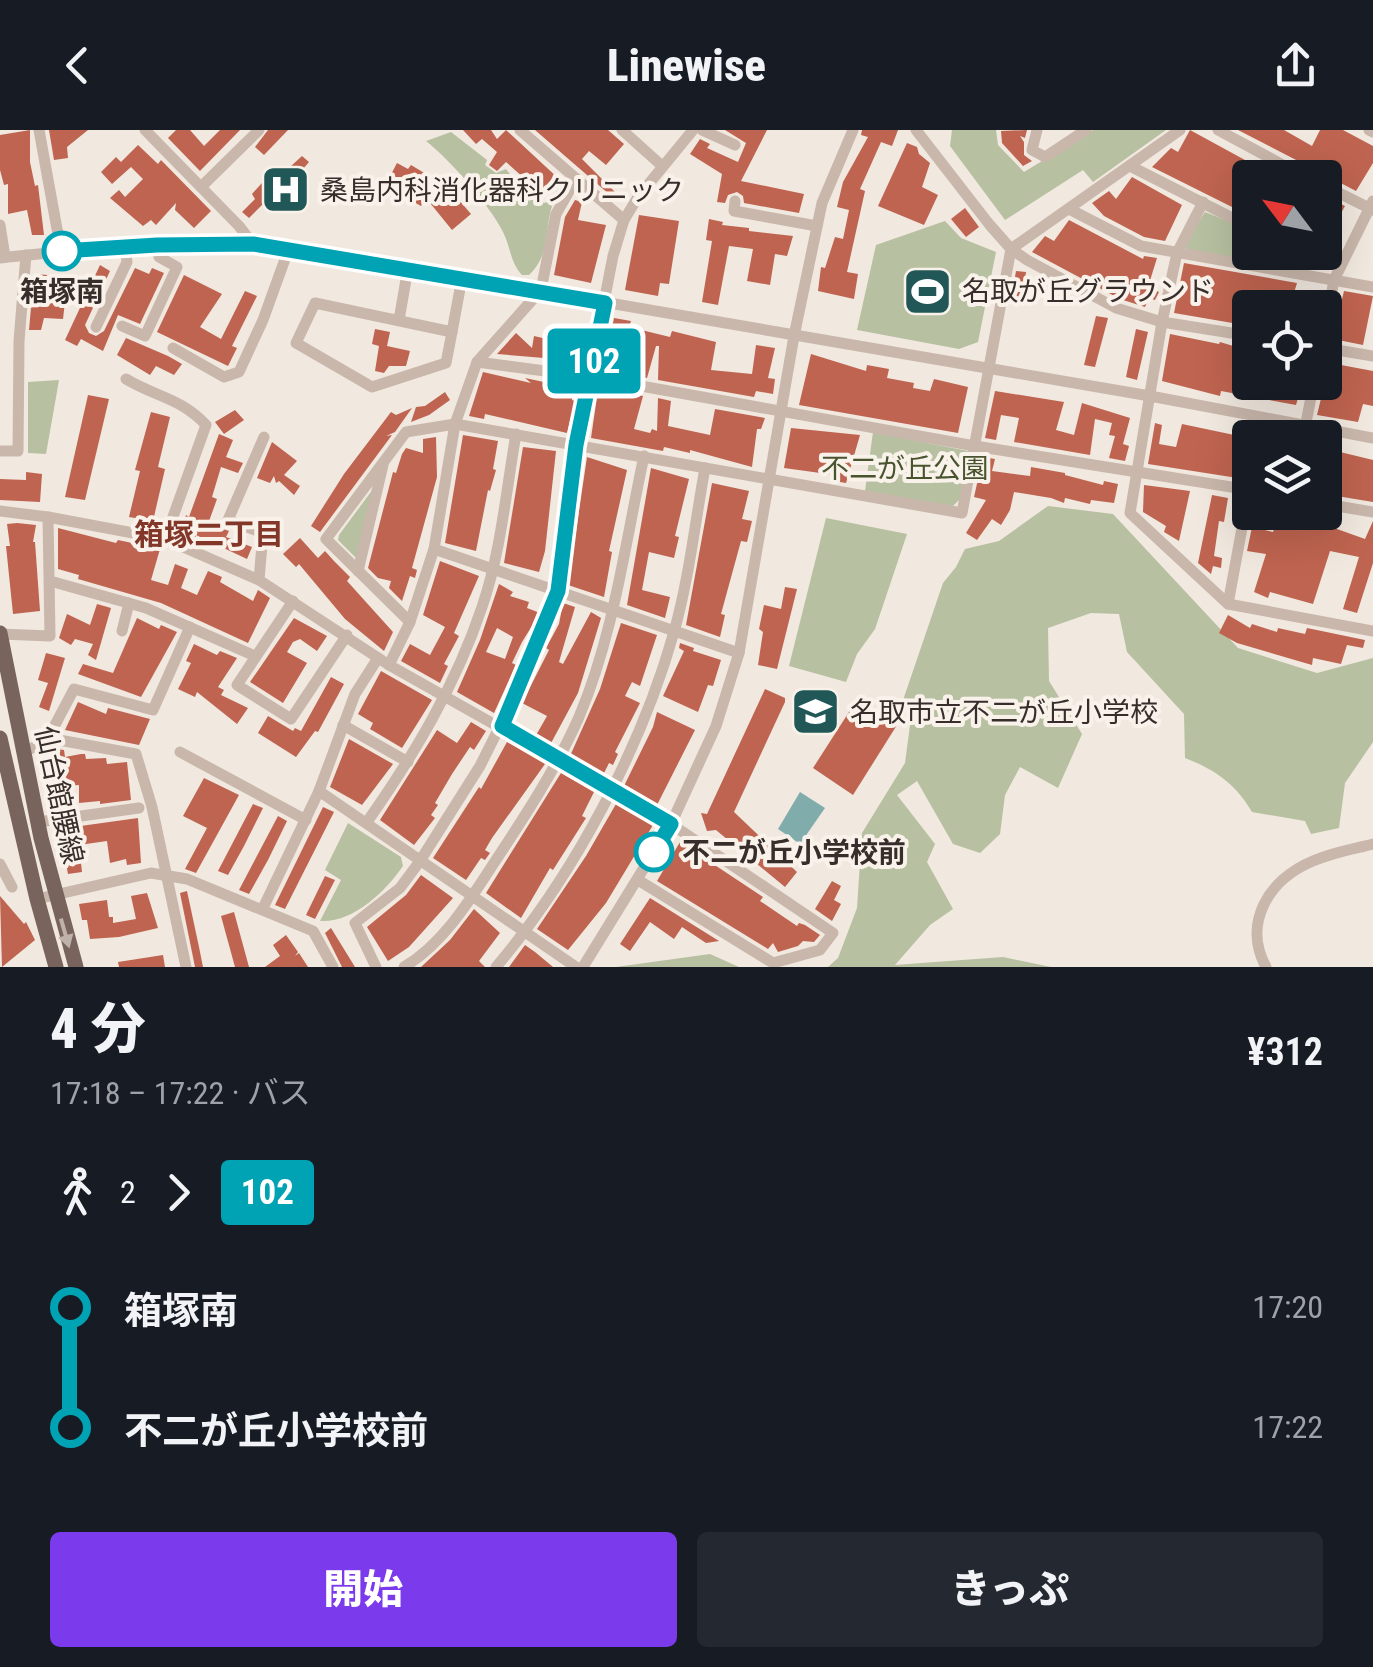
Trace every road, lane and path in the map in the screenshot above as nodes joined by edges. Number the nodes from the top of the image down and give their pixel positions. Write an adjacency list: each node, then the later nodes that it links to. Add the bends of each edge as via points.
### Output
1 (39, 130): 36 (street)
2 (145, 130): 15 (street)
3 (166, 130): 15 (street)
4 (259, 130): 21 (street)
5 (520, 130): 20 (street)
6 (622, 130): 18 (street)
7 (694, 130): 18 (street)
8 (702, 130): 16 (street)
9 (854, 130): 30 (street)
10 (916, 130): 35 (street)
11 (1037, 130): 12 (street, via 1032,150 1045,157)
12 (1086, 130)
13 (1180, 130): 19 (street)
14 (1218, 130): 17 (street)
15 (154, 140): 21 (street)
16 (735, 145)
17 (1274, 160)
18 (661, 165): 28 (street)
19 (1130, 166): 24 (street); 26 (street)
20 (576, 179): 28 (street); 46 (street, via 556,214)
21 (201, 187): 31 (street)
22 (1342, 193): 25 (street)
23 (735, 201): 30 (street, via 734,211)
24 (1203, 202): 27 (street); 37 (street)
25 (1372, 206): 44 (street)
26 (1069, 208): 35 (street); 37 (street, via 1140,246)
27 (1232, 217)
28 (624, 220): 48 (street)
29 (0, 225): 39 (street)
30 (817, 226): 55 (street)
31 (253, 244): 32 (street); 34 (street)
32 (157, 245): 33 (street); 51 (street, via 159,257 177,267 144,336)
33 (125, 246): 36 (street); 52 (street, via 126,262)
34 (289, 248): 41 (street); 56 (street, via 238,372 224,377)
35 (1011, 248): 50 (street, via 1116,308); 60 (street)
36 (62, 251): 38 (street)
37 (1177, 254): 40 (street); 50 (street)
38 (26, 255): 39 (street); 73 (street, via 18,450)
39 (3, 258)
40 (1232, 263)
41 (408, 268): 43 (street); 49 (street)
42 (1276, 270): 44 (street)
43 (462, 278): 46 (street); 53 (street)
44 (1334, 280): 45 (street); 47 (street)
45 (1373, 287)
46 (541, 290): 48 (street); 59 (street)
47 (1332, 290)
48 (605, 303): 55 (street); 61 (street)
49 (398, 320): 53 (street); 53 (street, via 315,303 296,343 372,387 446,363)
50 (1162, 322): 54 (street); 63 (street)
51 (122, 326)
52 (96, 328)
53 (452, 332)
54 (1232, 333)
55 (794, 336): 60 (street); 64 (street)
56 (173, 348)
57 (1342, 351): 58 (street)
58 (1373, 356)
59 (477, 362): 61 (street); 66 (street)
60 (990, 370): 63 (street); 72 (street)
61 (591, 377): 64 (street); 71 (street)
62 (126, 379): 85 (street, via 178,400 206,426)
63 (1150, 396): 65 (street); 77 (street)
64 (782, 412): 72 (street); 78 (street)
65 (1253, 420)
66 (455, 424): 67 (street); 75 (street, via 406,432); 86 (street)
67 (516, 434): 71 (street); 87 (street)
68 (1342, 435): 70 (street)
69 (264, 437): 90 (street, via 228,520 263,533)
70 (1373, 438)
71 (576, 445): 74 (street); 91 (street)
72 (975, 446): 77 (street); 78 (street, via 962,512)
73 (0, 451)
74 (644, 456): 76 (street); 95 (street)
75 (384, 461): 88 (street); 88 (street, via 326,539)
76 (705, 468): 78 (street); 100 (street)
77 (1138, 471): 79 (street); 94 (street, via 1130,513)
78 (771, 479): 103 (street)
79 (1232, 487)
80 (1342, 507): 82 (street)
81 (0, 511): 83 (street)
82 (1373, 512)
83 (48, 516): 85 (street); 89 (street)
84 (1242, 530): 94 (street)
85 (165, 539): 90 (street)
86 (434, 549): 87 (street); 96 (street)
87 (492, 568): 91 (street); 106 (street)
88 (358, 571): 96 (street)
89 (50, 580): 93 (street); 101 (street, via 50,636)
90 (259, 580): 92 (street)
91 (558, 591): 95 (street); 108 (street)
92 (293, 601): 102 (street); 104 (street)
93 (129, 603): 97 (street); 98 (street)
94 (1228, 604): 99 (street)
95 (614, 612): 100 (street); 113 (street)
96 (410, 622): 105 (street)
97 (190, 627): 104 (street); 109 (street, via 152,710 74,689)
98 (122, 631)
99 (1373, 631)
100 (674, 632): 103 (street); 115 (street)
101 (0, 633): 111 (main road, 仙台館腰線)
102 (346, 635): 104 (street, via 291,718 237,685); 105 (street)
103 (739, 654): 121 (street, via 716,726)
104 (256, 656)
105 (384, 661): 106 (street); 107 (street, via 355,694)
106 (445, 696): 108 (street); 114 (street)
107 (343, 726): 114 (street); 116 (street)
108 (502, 726): 113 (street); 123 (street)
109 (48, 738): 111 (street); 125 (street, via 136,754)
110 (1, 744): 130 (main road, 仙台館腰線)
111 (23, 752): 119 (main road, 仙台館腰線)
112 (180, 752): 118 (street)
113 (559, 760): 115 (street); 129 (street)
114 (408, 762): 120 (street)
115 (613, 789): 121 (street); 132 (street)
116 (319, 790): 118 (street); 120 (street)
117 (139, 808): 119 (street)
118 (306, 820): 131 (street)
119 (38, 822): 128 (main road, 仙台館腰線)
120 (366, 822): 123 (street)
121 (671, 824): 126 (street); 126 (street, via 834,933 820,950 773,962)
122 (1373, 844): 141 (street, via 1286,876 1259,916 1254,942)
123 (420, 861): 129 (street); 137 (street, via 400,888 354,923)
124 (0, 864): 127 (street)
125 (164, 875): 128 (street, via 151,872); 131 (street); 135 (street)
126 (638, 880): 140 (street)
127 (12, 887)
128 (55, 895): 130 (street); 134 (main road, 仙台館腰線, one-way to 134)
129 (472, 897): 132 (street); 138 (street)
130 (37, 899): 133 (main road, 仙台館腰線)
131 (263, 908): 136 (street, via 314,931)
132 (523, 932): 139 (street); 140 (street)
133 (56, 967)
134 (76, 967)
135 (186, 967)
136 (333, 967)
137 (376, 967)
138 (404, 967)
139 (496, 967)
140 (580, 967)
141 (1266, 967)

